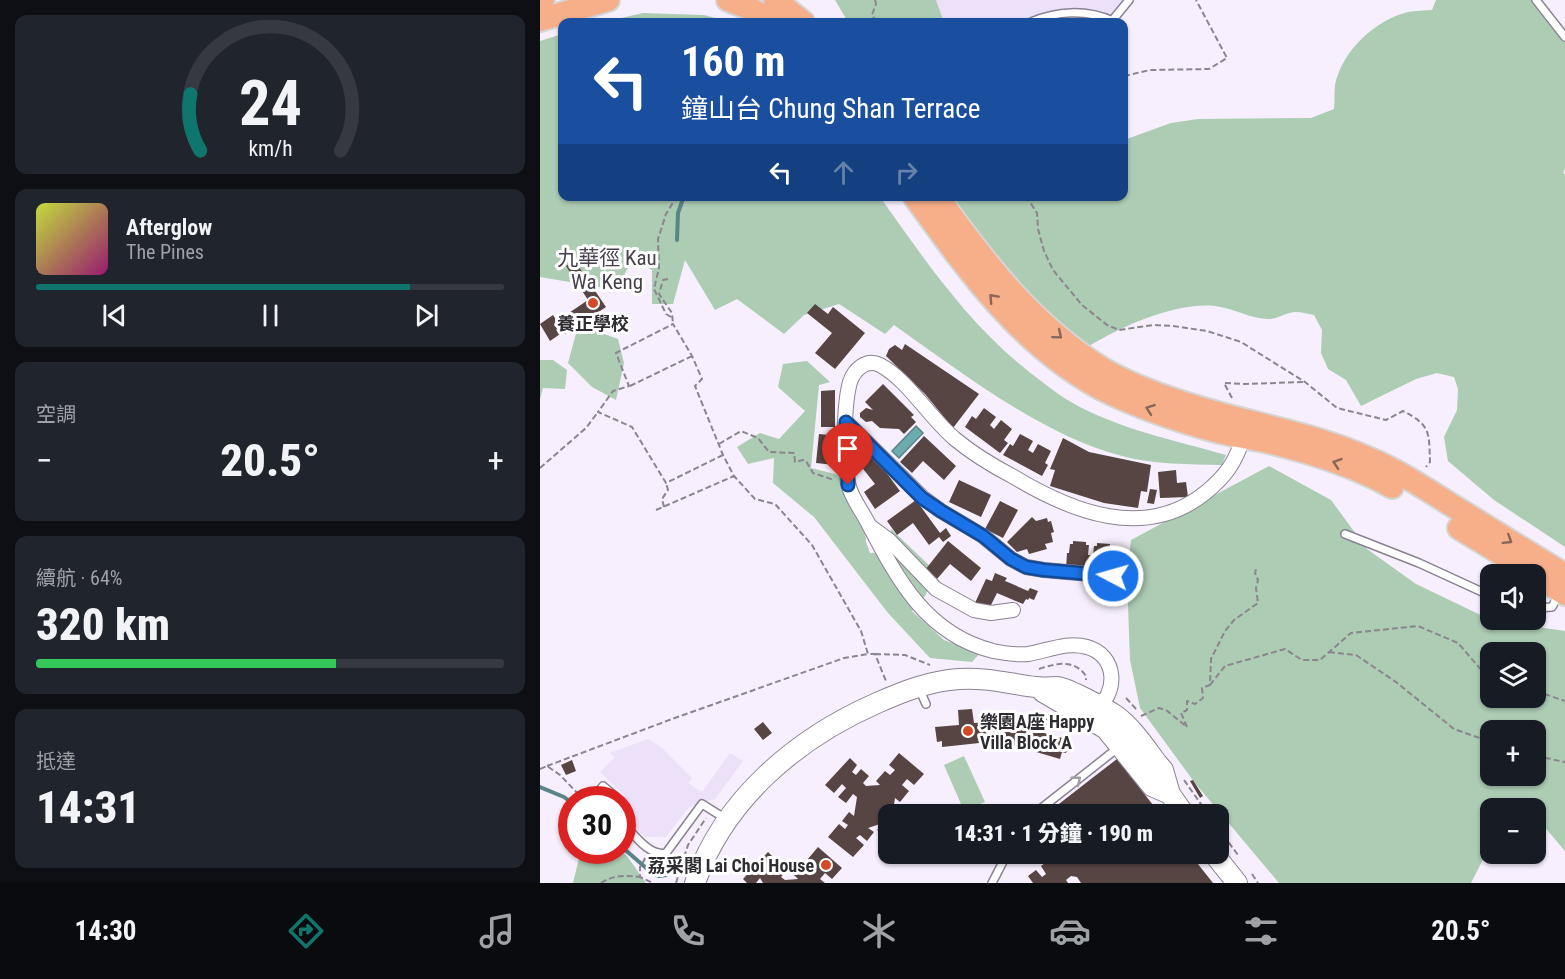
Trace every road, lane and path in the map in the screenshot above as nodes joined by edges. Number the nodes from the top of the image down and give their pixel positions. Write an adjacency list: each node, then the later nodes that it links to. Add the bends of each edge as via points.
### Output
1 (608, 0): 14 (main road)
2 (728, 0): 8 (main road)
3 (775, 0): 9 (main road)
4 (875, 0): 10 (path)
5 (1129, 0): 13 (lane)
6 (1196, 0): 16 (path, via 1227,58 1209,69 1150,70)
7 (1536, 0): 15 (lane)
8 (766, 18)
9 (798, 18)
10 (874, 18)
11 (1040, 18): 12 (lane, via 1067,12)
12 (1105, 18)
13 (1115, 18)
14 (540, 20)
15 (1565, 37)
16 (1128, 75)
17 (674, 201): 22 (path, via 658,239 659,268 654,290)
18 (918, 201): 30 (main road, one-way to 18, via 1207,428 1135,404 1063,364 1012,319 976,280)
19 (941, 201): 30 (main road, one-way to 30, via 1005,285 1085,357 1144,388)
20 (1029, 201): 25 (path, via 1037,213 1038,229 1053,270 1082,305 1107,325 1119,330 1154,326 1207,331 1241,342)
21 (668, 279): 22 (path, via 663,280 659,294)
22 (671, 317): 23 (path)
23 (673, 324): 24 (path); 26 (path, via 616,353)
24 (692, 356): 26 (path); 31 (path, via 702,379 695,386)
25 (1305, 382): 27 (path, via 1224,383); 34 (path, via 1337,408 1386,420 1403,411 1419,419 1428,431 1430,462)
26 (629, 386): 28 (path, via 613,391)
27 (1233, 399)
28 (598, 412): 33 (path, via 586,428); 36 (path, via 632,427)
29 (846, 422): 30 (street, via 847,398 855,371 873,363 894,376 942,428 980,458 1052,499 1081,510 1142,518 1170,514 1192,503 1221,480 1236,459); 37 (street); 44 (street, via 922,498 983,536 1011,559 1026,567)
30 (1245, 429): 42 (main road, one-way to 30, via 1368,475); 46 (main road, one-way to 46, via 1331,444 1385,466)
31 (719, 444): 32 (path); 37 (path, via 741,431 758,438 769,452 794,453 795,462 803,459 813,473)
32 (723, 455): 35 (path); 36 (path)
33 (540, 468)
34 (1421, 474)
35 (734, 476): 38 (path); 51 (path, via 754,499 776,504 812,545 861,631)
36 (666, 483): 38 (path)
37 (848, 485): 40 (street)
38 (664, 507): 39 (path)
39 (656, 510)
40 (869, 525): 49 (street, via 936,588 974,610); 60 (street, via 913,599 950,634 995,651 1025,654 1072,645 1099,652 1112,677 1111,690)
41 (1345, 534): 47 (lane)
42 (1517, 564)
43 (1256, 569): 56 (path, via 1258,603 1233,620 1225,631 1211,659)
44 (1113, 576)
45 (1546, 580): 46 (main road)
46 (1563, 587): 48 (lane, via 1552,606)
47 (1480, 591)
48 (1546, 607)
49 (1013, 610)
50 (1329, 652): 53 (path, via 1352,633 1418,626 1458,643); 56 (path, via 1320,660 1302,660 1285,649 1225,666); 61 (path, via 1356,655 1454,729)
51 (868, 654): 52 (path); 65 (path, via 844,658)
52 (874, 654): 54 (path, via 905,655); 55 (path, via 886,681)
53 (1480, 668)
54 (931, 669)
55 (891, 679)
56 (1210, 685): 58 (path, via 1202,688 1203,698 1195,704 1187,701 1187,710 1181,712 1187,727 1159,708 1142,716)
57 (1546, 694): 59 (path)
58 (1126, 698)
59 (1565, 701)
60 (1092, 711): 62 (main road); 62 (main road, via 1117,717); 70 (main road, via 1061,687 960,679 922,695 855,712 812,737 755,786)
61 (1480, 738)
62 (1127, 751): 68 (lane, one-way to 62); 69 (main road, via 1163,770)
63 (1546, 758): 64 (path)
64 (1565, 762)
65 (547, 766): 66 (path); 67 (path)
66 (540, 769)
67 (571, 786)
68 (1049, 804)
69 (1177, 804)
70 (728, 820): 71 (lane, via 702,804 666,853 652,852); 78 (main road, via 702,863)
71 (636, 836)
72 (644, 862): 75 (path)
73 (1002, 864): 79 (lane)
74 (1222, 864): 80 (main road)
75 (640, 877): 76 (path, via 627,875); 77 (path)
76 (601, 883)
77 (653, 883)
78 (695, 883)
79 (992, 883)
80 (1237, 883)

